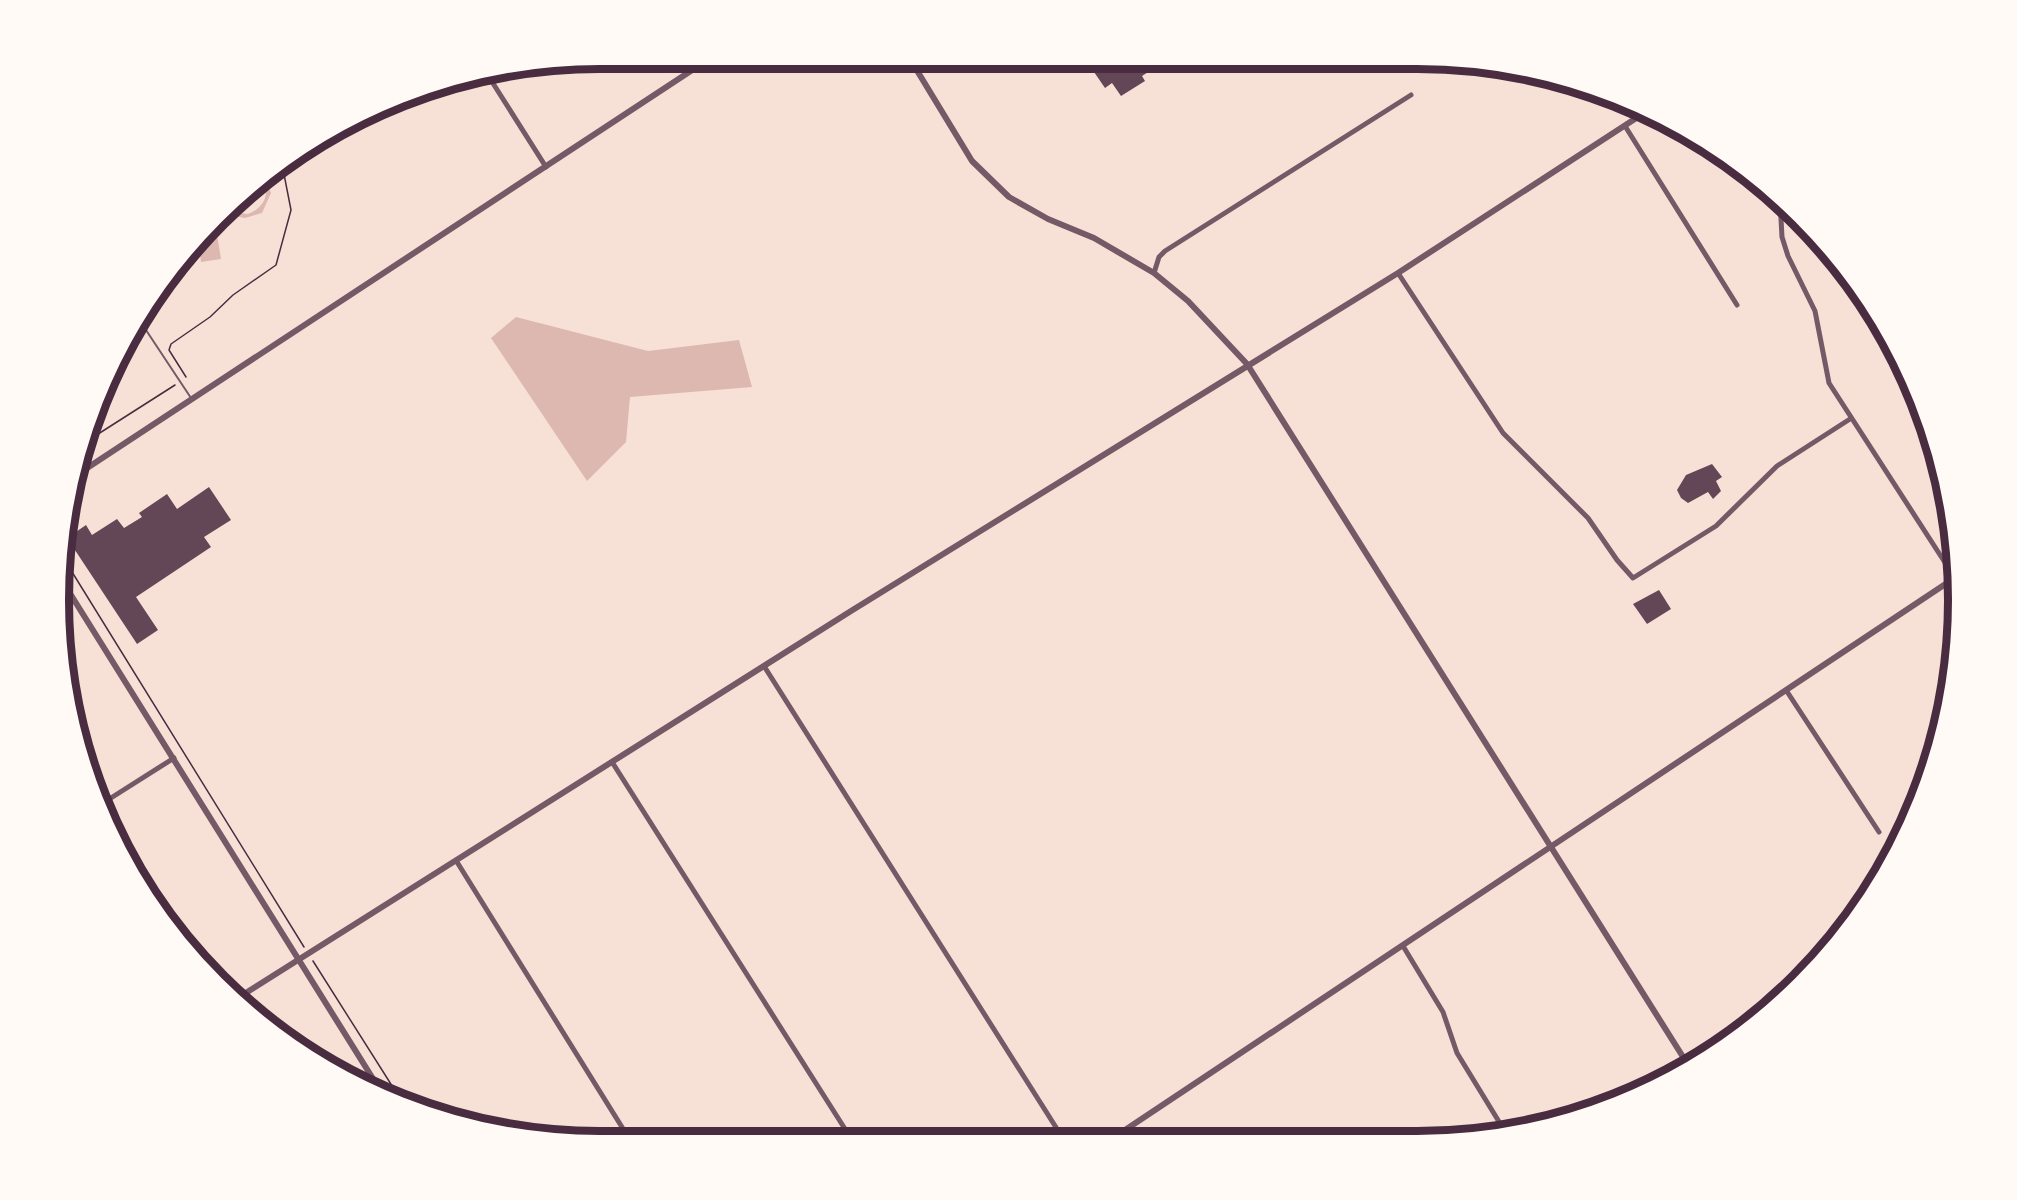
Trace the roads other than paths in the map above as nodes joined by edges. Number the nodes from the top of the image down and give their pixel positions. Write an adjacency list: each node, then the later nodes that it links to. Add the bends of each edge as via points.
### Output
1 (694, 69): 7 (street)
2 (916, 69): 9 (street, via 972,161 1009,197 1094,238)
3 (491, 80): 7 (street)
4 (1411, 95): 9 (street, via 1165,251)
5 (1638, 118): 6 (street)
6 (1625, 126): 10 (street); 11 (street)
7 (546, 167): 14 (street)
8 (1781, 214): 15 (street, via 1788,256 1815,311 1828,383)
9 (1154, 273): 13 (street, via 1188,301)
10 (1398, 273): 13 (street); 15 (street, via 1503,433 1588,518 1633,578 1716,526 1777,466)
11 (1737, 305)
12 (144, 327): 14 (lane)
13 (1246, 364): 20 (street); 26 (street)
14 (192, 400): 16 (street)
15 (1850, 419): 17 (street)
16 (85, 470)
17 (1947, 565)
18 (1947, 582): 21 (street)
19 (69, 592): 22 (street)
20 (765, 666): 23 (street); 36 (street)
21 (1786, 690): 25 (street); 26 (street)
22 (174, 758): 24 (street); 29 (street)
23 (612, 762): 27 (street); 35 (street)
24 (108, 800)
25 (1879, 832)
26 (1549, 846): 28 (street); 31 (street)
27 (457, 862): 29 (street); 34 (street)
28 (1403, 946): 33 (street, via 1443,1012 1457,1053); 37 (street)
29 (298, 959): 30 (street); 32 (street)
30 (245, 994)
31 (1684, 1059)
32 (374, 1080)
33 (1500, 1124)
34 (624, 1131)
35 (846, 1131)
36 (1058, 1131)
37 (1124, 1131)

